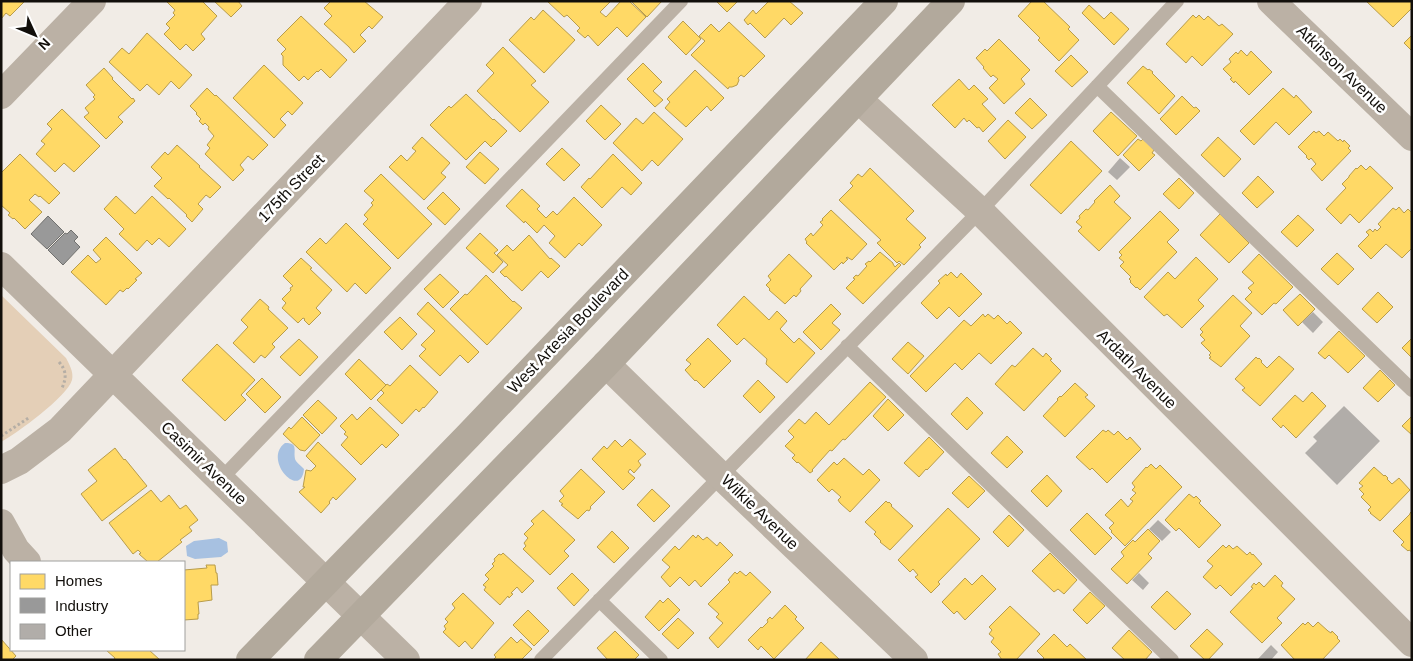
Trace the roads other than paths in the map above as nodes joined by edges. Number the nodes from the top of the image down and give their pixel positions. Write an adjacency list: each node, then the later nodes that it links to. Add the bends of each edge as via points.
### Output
1 (92, 1): 9 (street)
2 (468, 1): 16 (street, 175th Street)
3 (681, 1): 20 (lane)
4 (884, 1): 23 (main road, West Artesia Boulevard)
5 (951, 1): 10 (main road)
6 (1177, 1): 8 (lane)
7 (1272, 1): 11 (street, Atkinson Avenue)
8 (1097, 86): 12 (lane); 17 (lane)
9 (1, 95)
10 (858, 99): 12 (street, Ardath Avenue); 15 (main road)
11 (1412, 137)
12 (980, 212): 14 (lane); 26 (street, Ardath Avenue)
13 (1, 266): 16 (street, Casimir Avenue)
14 (846, 346): 19 (lane); 33 (lane)
15 (606, 364): 19 (street, Wilkie Avenue); 25 (main road)
16 (113, 375): 18 (street, 175th Street, via 60,430); 20 (street, Casimir Avenue)
17 (1412, 390)
18 (1, 470)
19 (722, 476): 24 (lane); 32 (street, Wilkie Avenue)
20 (220, 480): 23 (street, Casimir Avenue)
21 (1, 523): 22 (street, via 16,550)
22 (27, 561)
23 (326, 582): 25 (street, Casimir Avenue); 27 (main road, West Artesia Boulevard)
24 (599, 600): 30 (lane); 31 (lane)
25 (361, 616): 28 (main road); 29 (street, Casimir Avenue)
26 (1412, 643)
27 (250, 660)
28 (318, 660)
29 (406, 660)
30 (541, 660)
31 (660, 660)
32 (914, 660)
33 (1172, 660)

